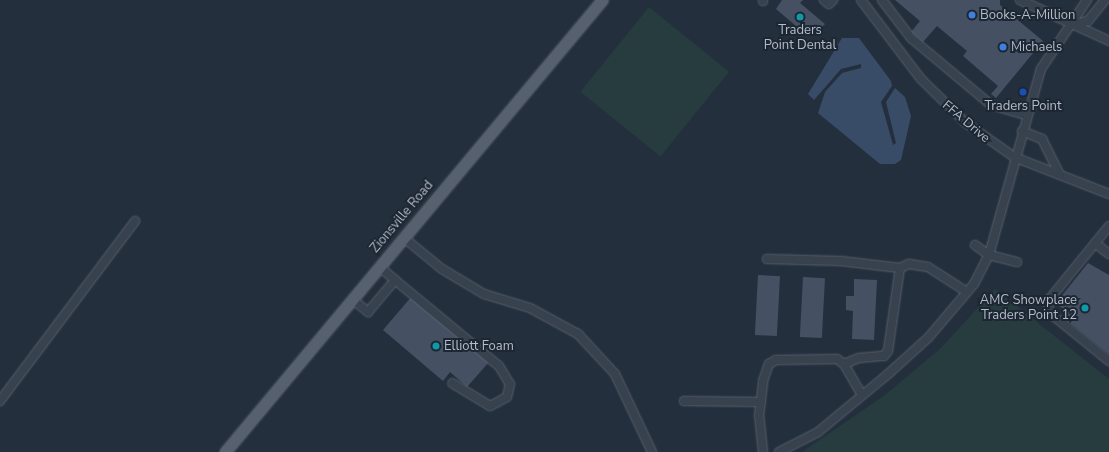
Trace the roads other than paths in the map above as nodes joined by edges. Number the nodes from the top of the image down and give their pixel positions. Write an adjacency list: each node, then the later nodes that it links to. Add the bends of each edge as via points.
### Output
1 (602, 0): 18 (main road, Zionsville Road)
2 (824, 0): 3 (street, via 829,4)
3 (833, 0)
4 (861, 0): 13 (street, FFA Drive, via 943,103)
5 (882, 0): 11 (street, via 911,38 991,105)
6 (1020, 0): 9 (street)
7 (1087, 0): 9 (street)
8 (1106, 0): 9 (street, via 1088,21)
9 (1072, 25): 10 (street); 11 (street, via 1041,69)
10 (1109, 41)
11 (1027, 115): 12 (street)
12 (1022, 131): 13 (street); 14 (street, via 1042,139)
13 (1014, 157): 14 (street, FFA Drive); 22 (street)
14 (1060, 175): 15 (street, FFA Drive)
15 (1109, 194)
16 (135, 221): 34 (street)
17 (1109, 226): 19 (street)
18 (403, 237): 25 (main road, Zionsville Road); 38 (street, via 442,269 484,294 530,308 578,334 615,374)
19 (1095, 243): 21 (street); 30 (street, via 1047,302 1051,314)
20 (975, 245): 22 (street)
21 (1109, 254)
22 (989, 255): 24 (street); 28 (street)
23 (767, 259): 26 (street, via 841,261)
24 (1017, 262)
25 (379, 266): 27 (street); 29 (main road, Zionsville Road)
26 (900, 268): 28 (street, via 909,264 928,267); 31 (street, via 888,351 884,356)
27 (395, 280): 29 (street, via 368,312); 32 (street, via 499,366 510,384 507,397 490,406)
28 (967, 292): 33 (street, via 928,338)
29 (352, 299): 37 (main road, Zionsville Road)
30 (1109, 361)
31 (844, 364): 33 (street); 36 (street, via 837,359 776,360 765,374)
32 (452, 383)
33 (862, 395): 40 (street, via 818,432)
34 (0, 401)
35 (684, 401): 36 (street)
36 (761, 402): 39 (street)
37 (225, 452)
38 (652, 452)
39 (763, 452)
40 (780, 452)

